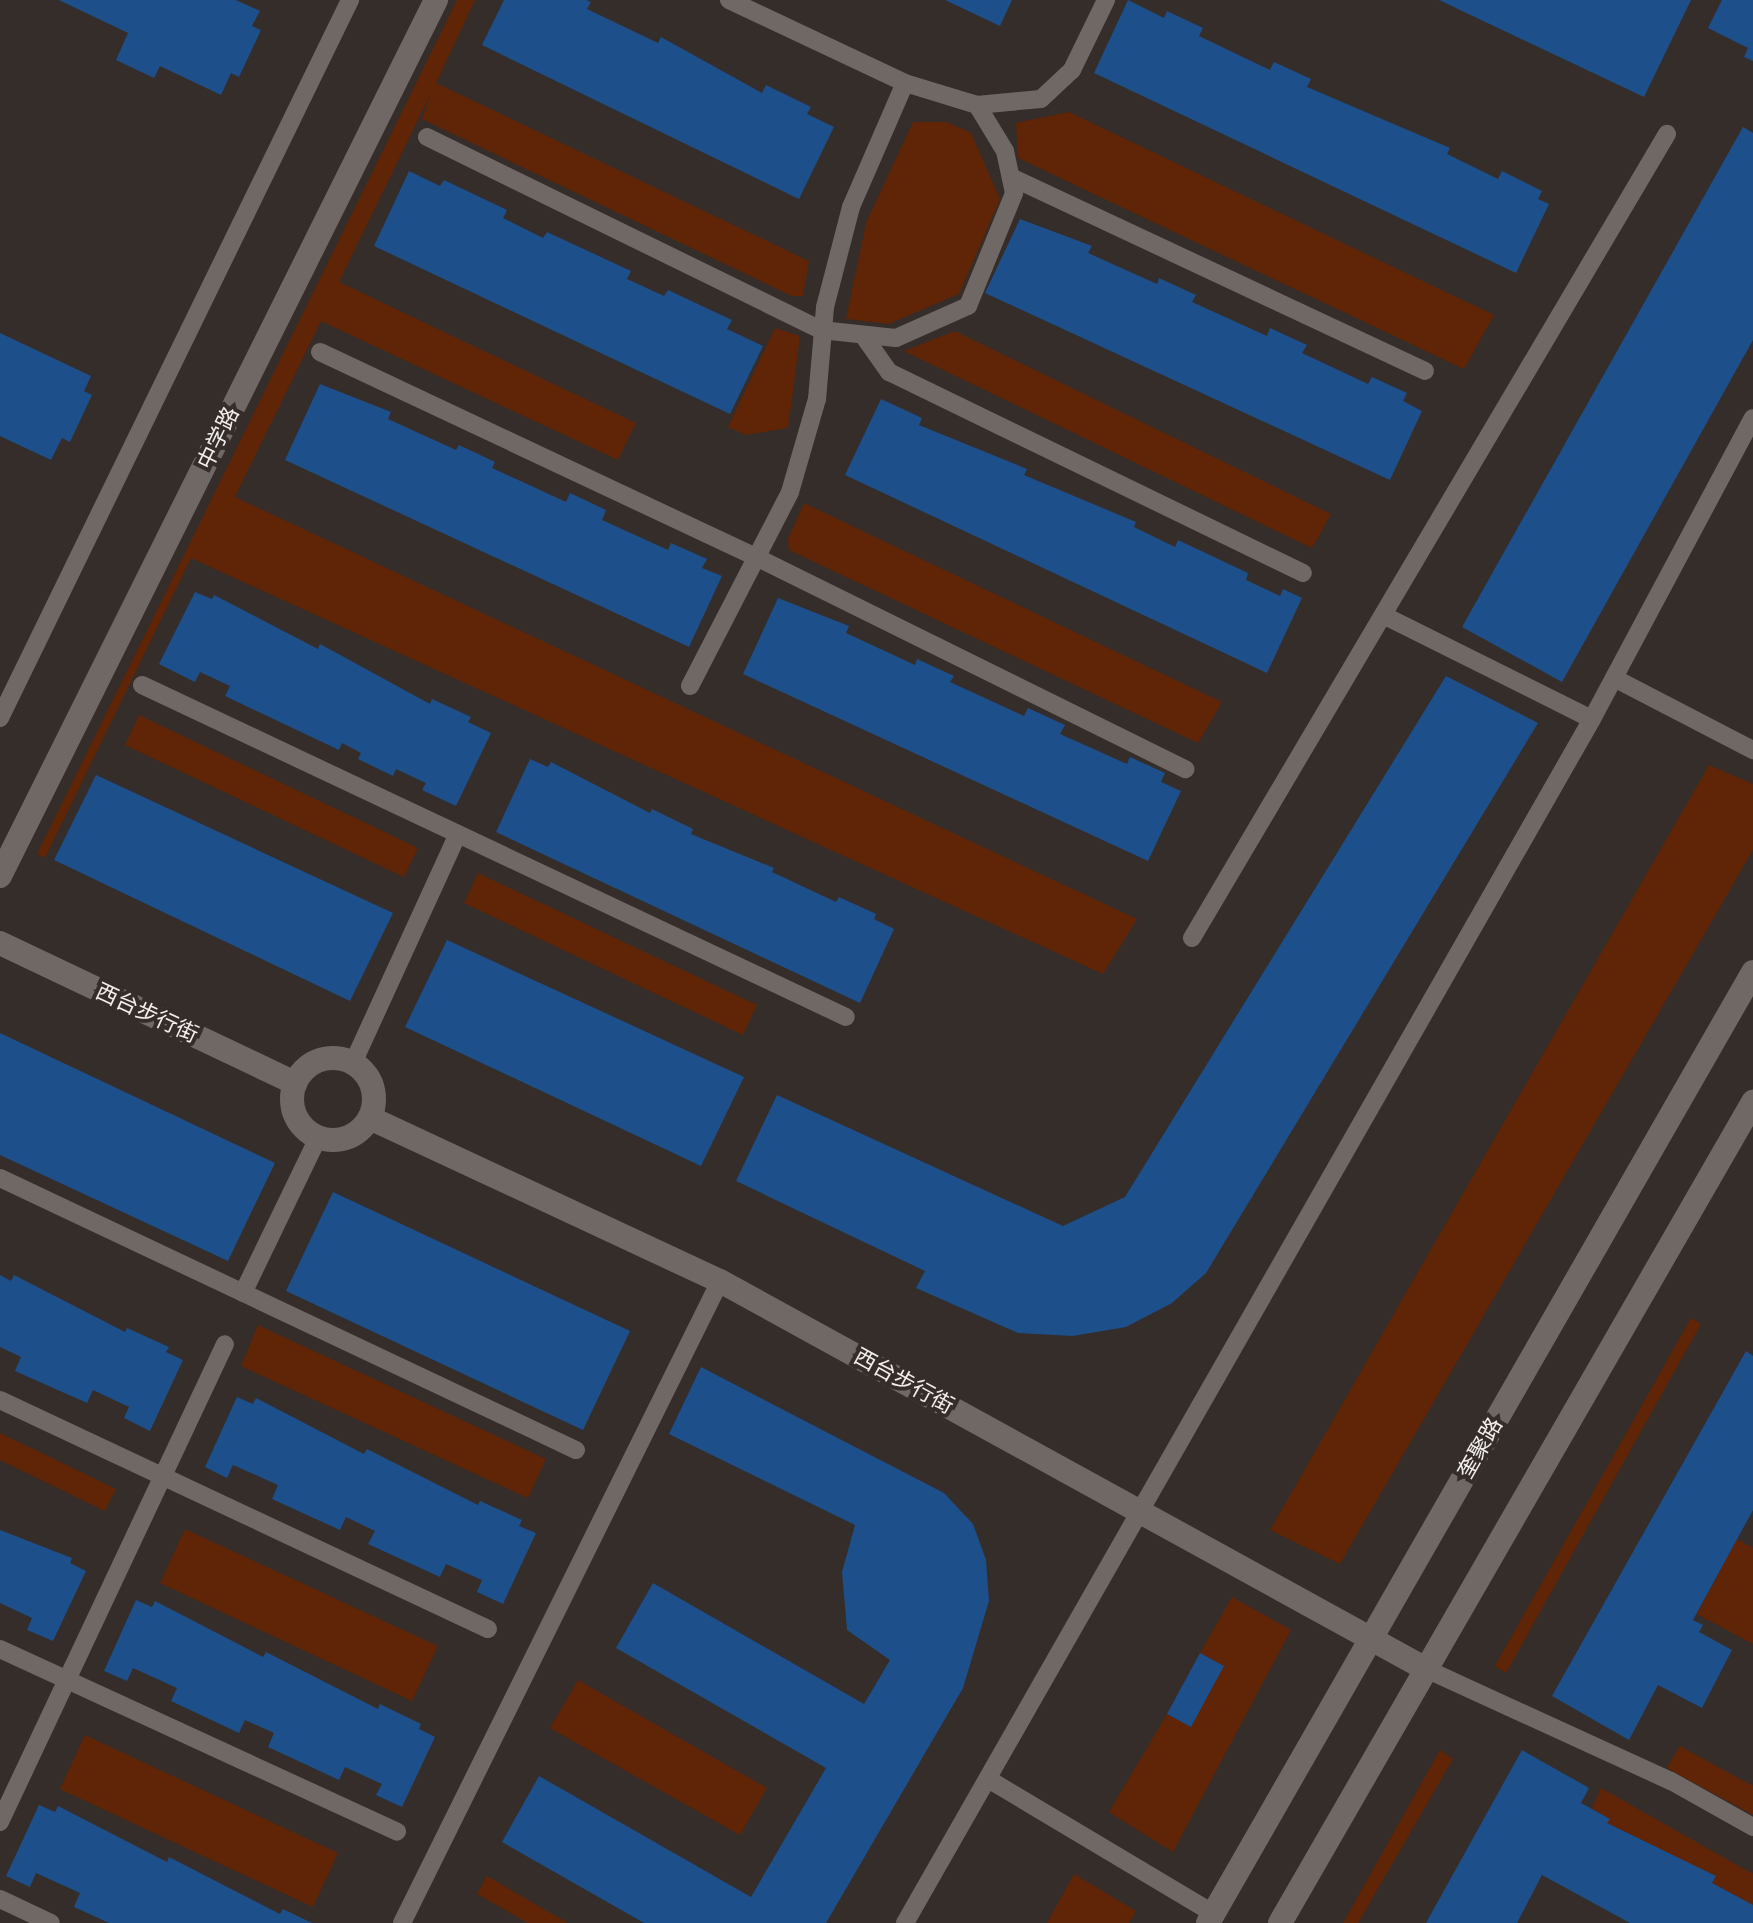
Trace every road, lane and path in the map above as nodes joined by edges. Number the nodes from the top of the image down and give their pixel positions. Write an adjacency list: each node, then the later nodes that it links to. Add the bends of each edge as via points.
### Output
1 (350, 0): 21 (lane)
2 (436, 0): 26 (street, 中学路)
3 (729, 0): 5 (lane)
4 (1106, 0): 6 (lane, via 1072,70 1041,99)
5 (905, 83): 6 (lane); 10 (lane, via 851,207)
6 (977, 105): 9 (lane, via 1005,151)
7 (1667, 134): 17 (lane)
8 (427, 137): 10 (lane)
9 (1011, 177): 11 (lane, via 1014,193 968,306 896,338); 13 (lane)
10 (821, 330): 11 (lane); 15 (lane, via 817,399 790,492)
11 (865, 338): 16 (lane, via 889,372)
12 (320, 352): 15 (lane)
13 (1425, 371)
14 (1753, 418): 18 (lane)
15 (756, 557): 20 (lane); 24 (lane)
16 (1303, 573)
17 (1385, 616): 22 (lane); 27 (lane)
18 (1614, 678): 22 (lane); 23 (lane)
19 (142, 685): 25 (lane)
20 (690, 686)
21 (0, 718)
22 (1592, 719): 43 (lane)
23 (1753, 750)
24 (1185, 769)
25 (458, 834): 30 (lane); 31 (lane)
26 (0, 876)
27 (1192, 938)
28 (0, 943): 32 (street, 西台步行街)
29 (1753, 972): 45 (street, 奎聚路)
30 (846, 1017)
31 (353, 1063): 32 (street, via 333,1057 319,1060); 34 (street, via 373,1088)
32 (295, 1083): 35 (street, via 291,1106 296,1120)
33 (1753, 1102): 47 (street)
34 (370, 1118): 35 (street, via 344,1140); 37 (street, 西台步行街)
35 (318, 1138): 38 (lane)
36 (0, 1178): 38 (lane)
37 (720, 1281): 43 (street, 西台步行街); 56 (lane)
38 (243, 1293): 41 (lane)
39 (225, 1344): 42 (lane)
40 (0, 1400): 42 (lane)
41 (576, 1450)
42 (163, 1476): 44 (lane); 48 (lane)
43 (1142, 1510): 45 (street, 西台步行街); 49 (lane)
44 (488, 1629)
45 (1371, 1638): 47 (street, 西台步行街); 54 (street, 奎聚路)
46 (0, 1649): 48 (lane)
47 (1426, 1669): 51 (lane, via 1671,1781); 58 (street)
48 (67, 1680): 50 (lane); 52 (lane)
49 (988, 1779): 54 (lane); 57 (lane)
50 (0, 1822)
51 (1753, 1827)
52 (397, 1832)
53 (0, 1899): 55 (lane)
54 (1210, 1918)
55 (51, 1923)
56 (402, 1923)
57 (905, 1923)
58 (1280, 1923)

